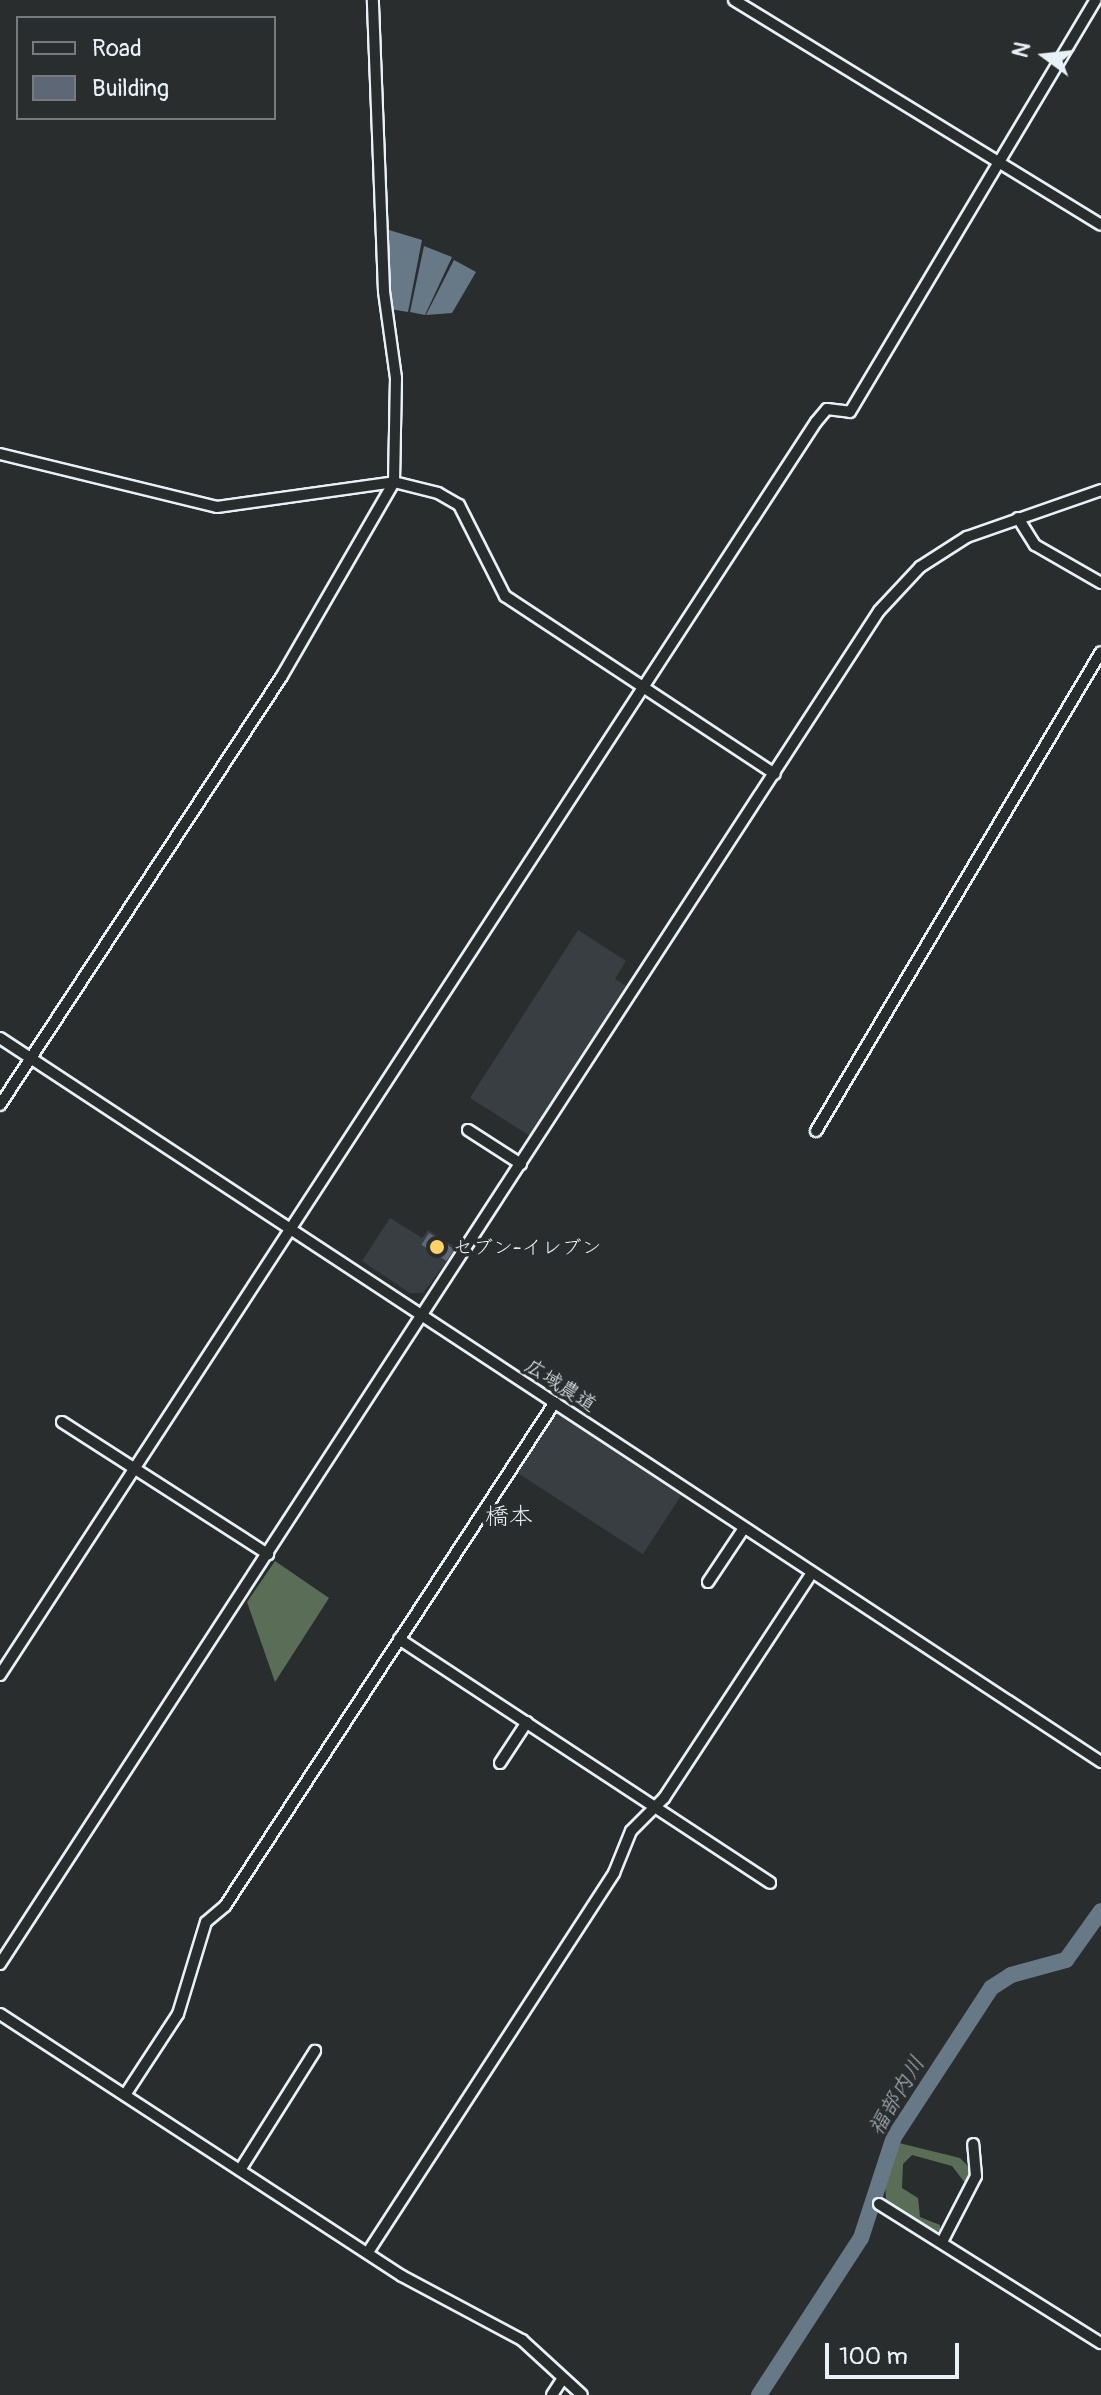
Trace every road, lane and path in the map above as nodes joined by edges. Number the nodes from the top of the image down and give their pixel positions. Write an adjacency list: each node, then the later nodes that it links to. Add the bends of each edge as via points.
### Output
1 (373, 0): 7 (street, via 385,306 396,378)
2 (734, 0): 4 (street)
3 (1096, 0): 4 (street)
4 (999, 165): 5 (street); 12 (street, via 850,412 827,409 816,422)
5 (1101, 225)
6 (0, 454): 7 (street, via 217,507)
7 (394, 482): 12 (street, via 459,505 505,596); 15 (street, via 282,676)
8 (1101, 490): 9 (street)
9 (1018, 518): 10 (street, via 1035,545); 13 (street, via 954,545 901,585)
10 (1100, 582)
11 (1101, 652): 18 (street)
12 (645, 689): 13 (street); 20 (street)
13 (775, 774): 19 (street)
14 (0, 1038): 15 (street, 広域農道)
15 (31, 1058): 16 (street); 20 (street, 広域農道)
16 (0, 1105)
17 (468, 1130): 19 (street)
18 (816, 1131)
19 (521, 1164): 21 (street)
20 (292, 1229): 21 (street, 広域農道); 24 (street)
21 (423, 1314): 22 (street, 広域農道); 26 (street)
22 (555, 1402): 25 (street, 広域農道); 29 (street)
23 (62, 1422): 24 (street)
24 (135, 1468): 26 (street); 30 (street)
25 (744, 1528): 27 (street, 広域農道); 28 (street)
26 (268, 1554): 36 (street)
27 (812, 1573): 32 (street, 広域農道); 34 (street)
28 (708, 1582)
29 (399, 1639): 31 (street); 39 (street, via 225,1906 206,1922 178,2014)
30 (0, 1675)
31 (527, 1722): 33 (street); 34 (street)
32 (1101, 1762)
33 (500, 1763)
34 (654, 1806): 35 (street); 44 (street, via 631,1831 614,1873)
35 (770, 1883)
36 (0, 1964)
37 (0, 2014): 39 (street)
38 (315, 2051): 41 (street)
39 (125, 2095): 41 (street)
40 (973, 2144): 43 (street, via 976,2176)
41 (240, 2170): 44 (street)
42 (879, 2204): 43 (street)
43 (943, 2240): 45 (street)
44 (368, 2252): 46 (street, via 437,2297 522,2340)
45 (1101, 2343)
46 (561, 2381): 47 (street); 48 (street)
47 (552, 2395)
48 (582, 2395)

